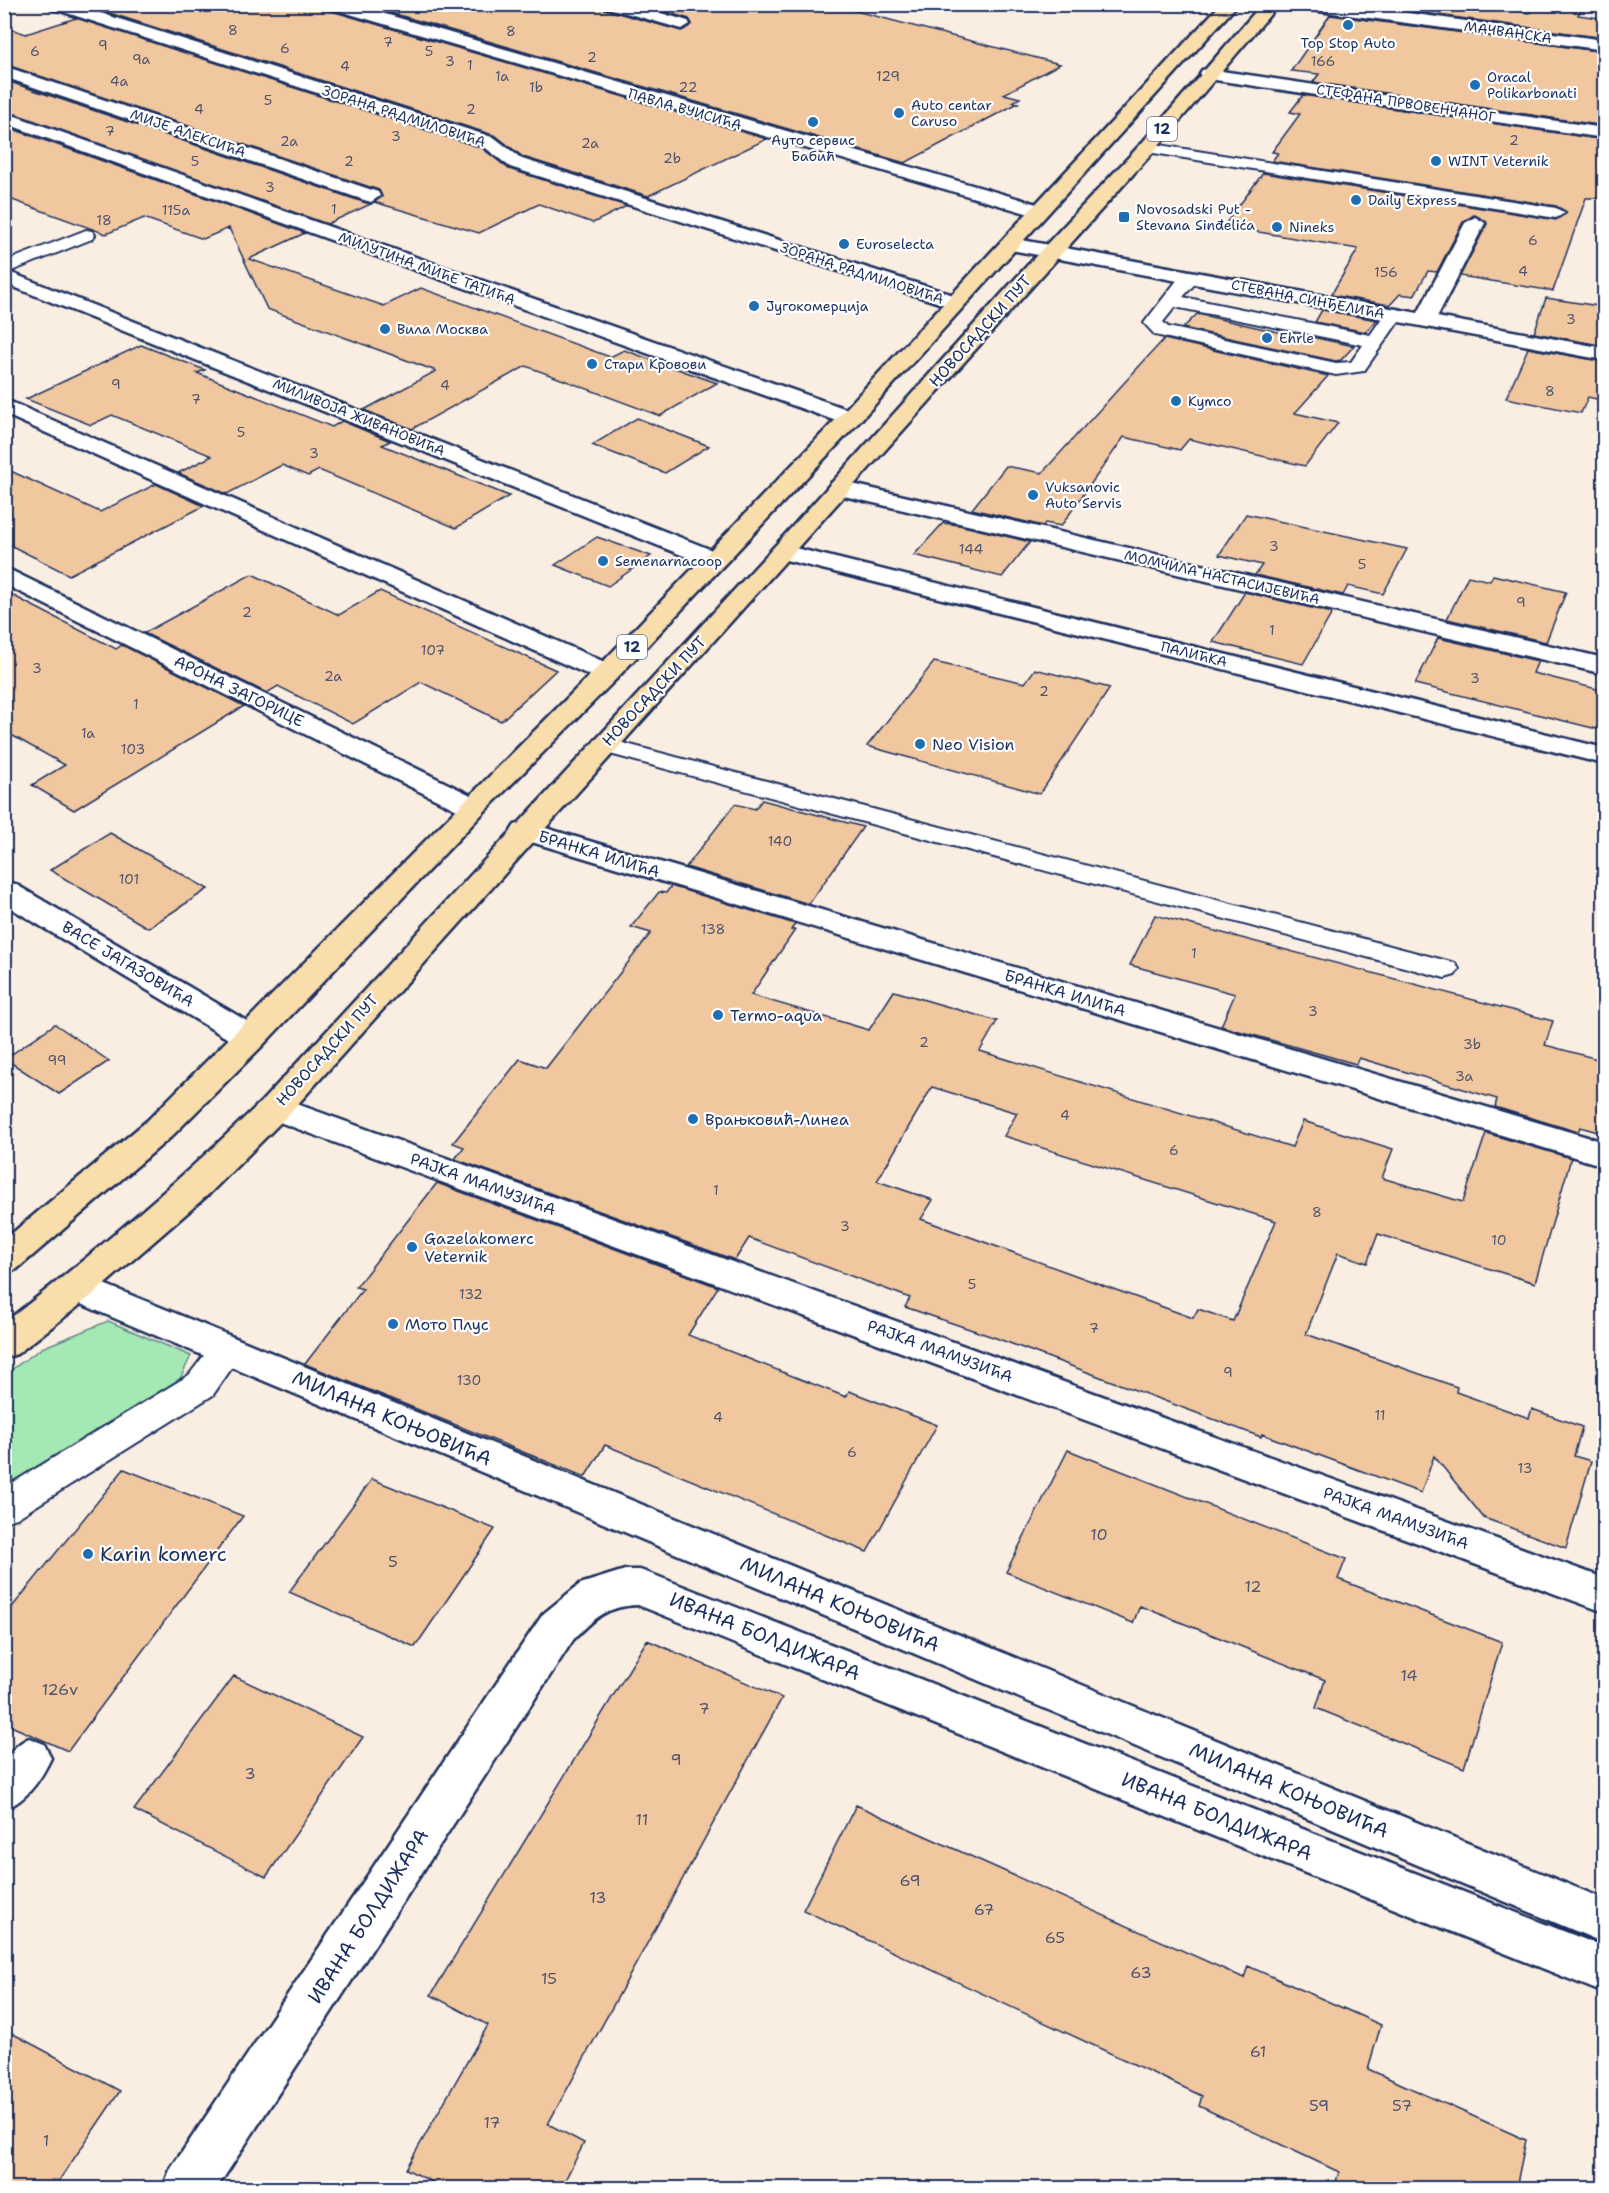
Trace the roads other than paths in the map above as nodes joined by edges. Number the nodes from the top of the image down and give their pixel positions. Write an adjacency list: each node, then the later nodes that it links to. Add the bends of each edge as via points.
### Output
1 (54, 4): 25 (street, ЗОРАНА РАДМИЛОВИЋА, via 489,142 516,163)
2 (332, 4): 15 (street, ПАВЛА ВУИСИЋА)
3 (611, 4): 7 (street)
4 (1230, 4): 15 (main road, 12)
5 (1271, 4): 10 (main road, НОВОСАДСКИ ПУТ / 12)
6 (1304, 4): 8 (street, МАЧВАНСКА)
7 (682, 24)
8 (1605, 45)
9 (4, 70): 14 (street, МИЈЕ АЛЕКСИЋА)
10 (1208, 74): 12 (street, СТЕФАНА ПРВОВЕНЧАНОГ); 13 (main road, НОВОСАДСКИ ПУТ / 12)
11 (4, 117): 31 (street, МИЛУТИНА МИЋЕ ТАТИЋА)
12 (1605, 133)
13 (1147, 148): 16 (lane); 20 (main road, НОВОСАДСКИ ПУТ / 12)
14 (370, 195)
15 (1040, 211): 19 (main road, 12)
16 (1556, 213)
17 (1475, 223): 27 (street)
18 (86, 235): 21 (lane)
19 (1011, 244): 20 (street, СТЕВАНА СИНЂЕЛИЋА); 25 (main road, 12)
20 (1051, 251): 23 (street, СТЕВАНА СИНЂЕЛИЋА); 32 (main road, НОВОСАДСКИ ПУТ / 12)
21 (4, 269)
22 (4, 276): 34 (street, МИЛИВОЈА ЖИВАНОВИЋА)
23 (1192, 277): 24 (lane); 26 (street, СТЕВАНА СИНЂЕЛИЋА)
24 (1170, 300): 28 (lane); 28 (lane, via 1153,323 1162,331 1336,369 1357,367)
25 (956, 302): 31 (main road, 12)
26 (1394, 315): 27 (street, СТЕВАНА СИНЂЕЛИЋА); 28 (lane)
27 (1425, 320): 29 (street, СТЕВАНА СИНЂЕЛИЋА)
28 (1375, 342)
29 (1605, 354)
30 (4, 406): 37 (street)
31 (850, 418): 34 (main road, 12)
32 (839, 488): 33 (main road, НОВОСАДСКИ ПУТ / 12); 36 (street, МОМЧИЛА НАСТАСИЈЕВИЋА)
33 (783, 552): 38 (main road, НОВОСАДСКИ ПУТ / 12); 39 (street, ПАЛИЋКА)
34 (714, 559): 37 (main road, 12)
35 (4, 574): 40 (street, АРОНА ЗАГОРИЦЕ)
36 (1605, 666)
37 (607, 673): 40 (main road, 12)
38 (604, 746): 41 (main road, НОВОСАДСКИ ПУТ / 12); 43 (lane)
39 (1605, 756)
40 (473, 807): 44 (main road, 12)
41 (525, 831): 45 (main road, НОВОСАДСКИ ПУТ / 12); 46 (street, БРАНКА ИЛИЋА)
42 (4, 891): 44 (street, ВАСЕ ЈАГАЗОВИЋА)
43 (1445, 969)
44 (251, 1038): 47 (main road, 12, via 160,1128)
45 (275, 1108): 48 (main road, НОВОСАДСКИ ПУТ / 12, via 198,1184); 52 (street, РАЈКА МАМУЗИЋА)
46 (1605, 1154)
47 (4, 1260)
48 (77, 1287): 49 (main road, НОВОСАДСКИ ПУТ / 12); 50 (street, МИЛАНА КОЊОВИЋА)
49 (4, 1344)
50 (227, 1350): 51 (lane, via 201,1385); 53 (street, МИЛАНА КОЊОВИЋА)
51 (4, 1507)
52 (1605, 1595)
53 (1605, 1921)
54 (1605, 1970): 55 (street, ИВАНА БОЛДИЖАРА, via 640,1587 614,1587 589,1599 558,1627)
55 (188, 2188)

